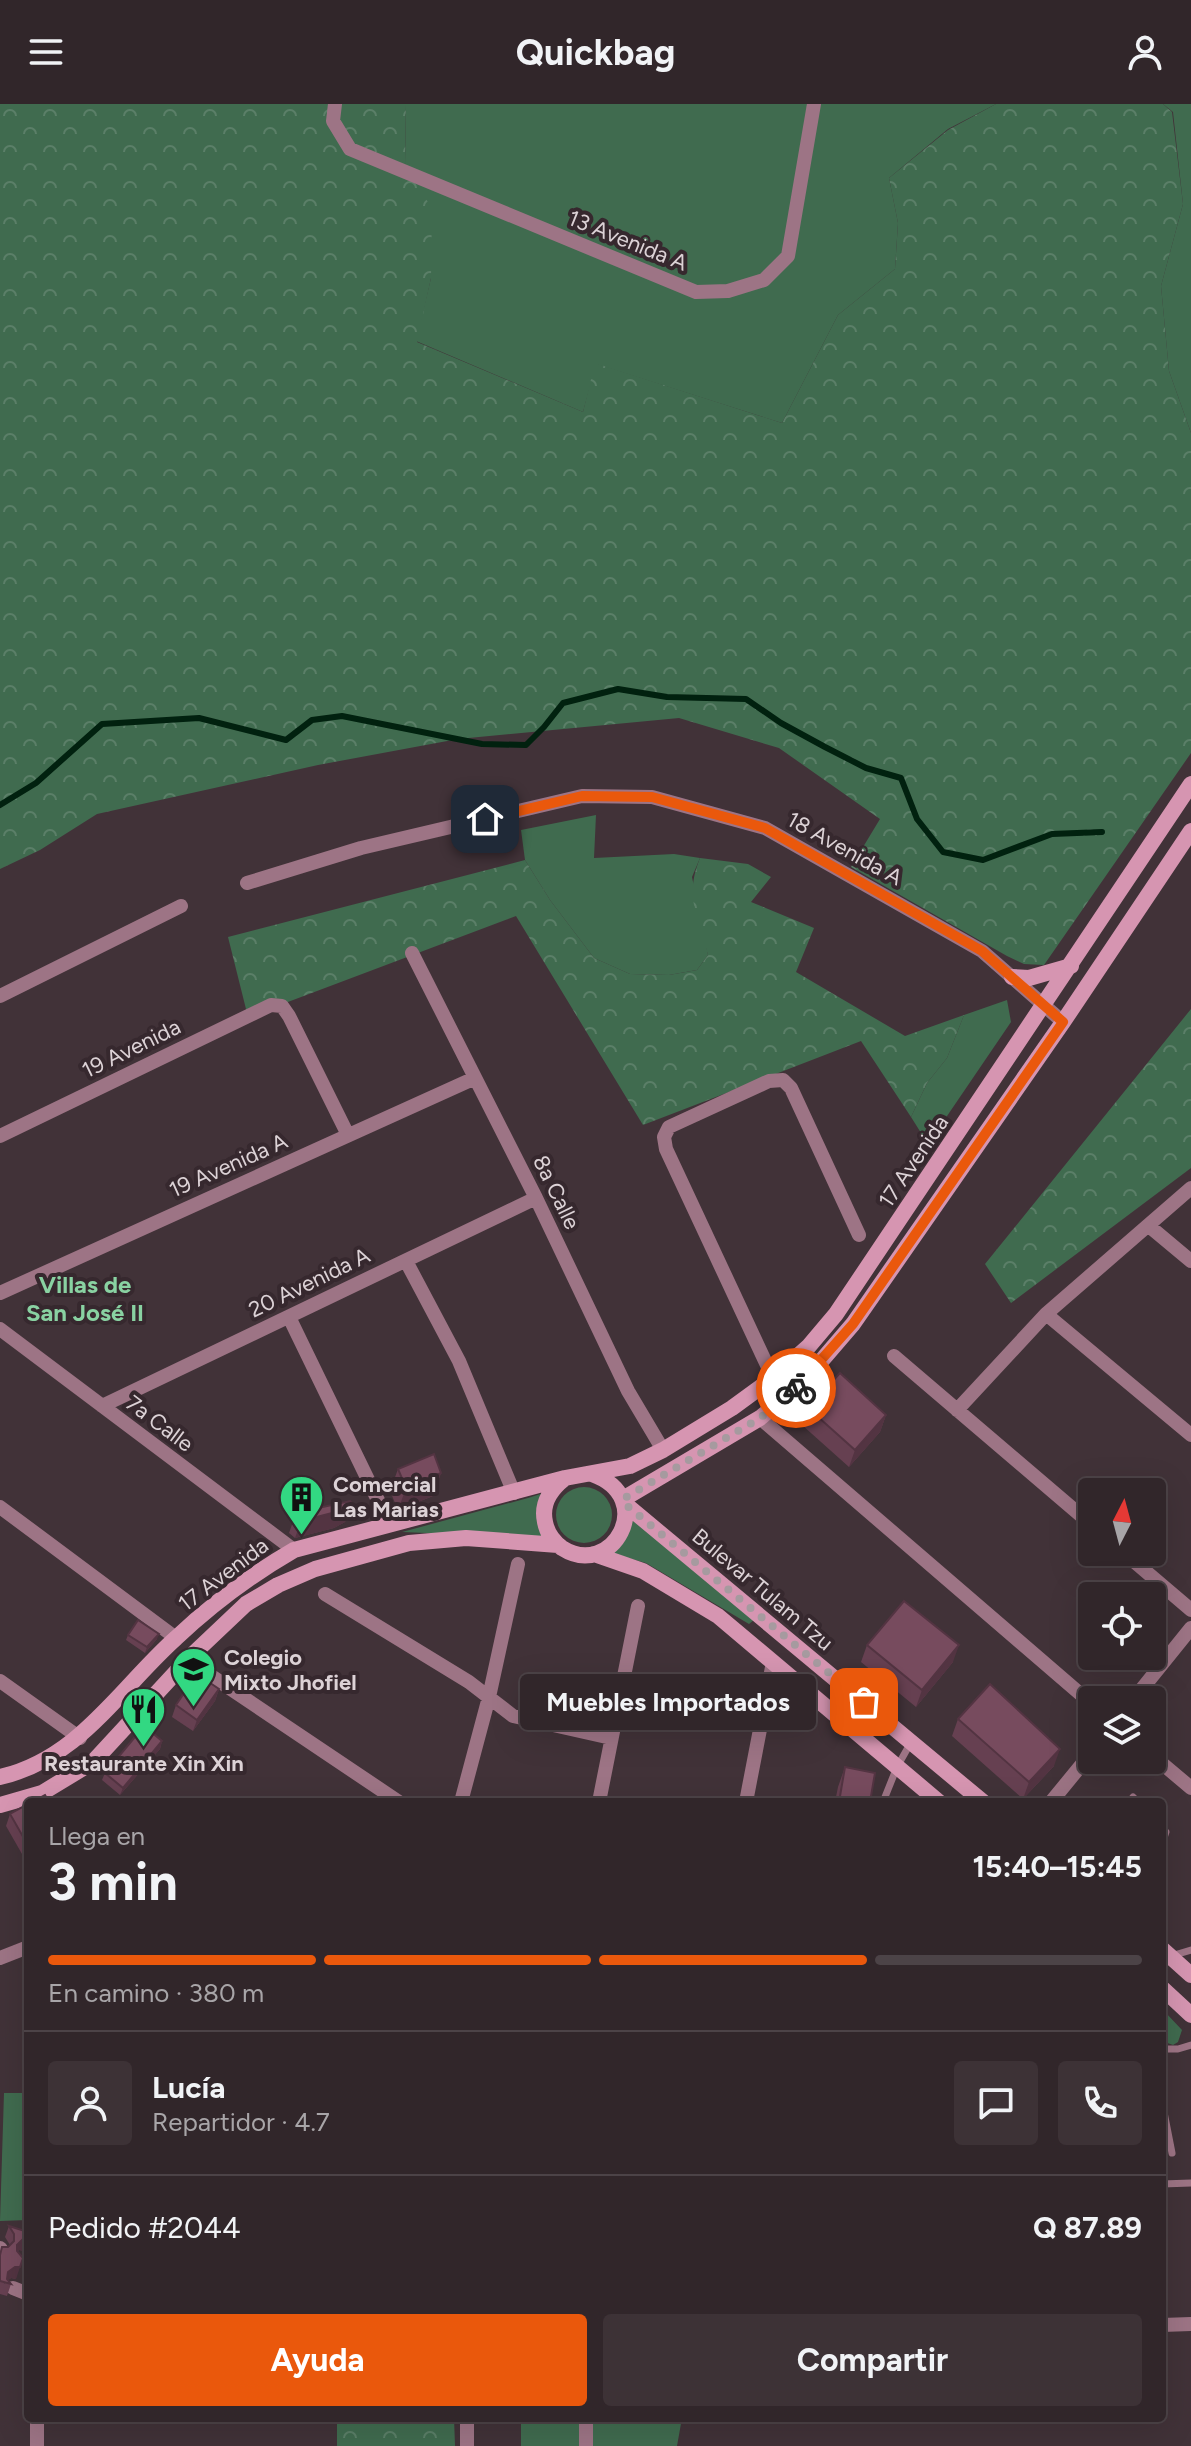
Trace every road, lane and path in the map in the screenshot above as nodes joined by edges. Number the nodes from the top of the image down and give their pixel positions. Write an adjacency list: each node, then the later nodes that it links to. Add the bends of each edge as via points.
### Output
1 (335, 104): 2 (street, 13 Avenida A, via 333,121 350,149 696,292 728,291 764,280 788,256)
2 (814, 104)
3 (1191, 784): 8 (main road, 17 Avenida)
4 (1191, 831): 12 (main road, 17 Avenida)
5 (247, 883): 9 (street, 18 Avenida A, via 361,848 582,796 652,797 765,828 982,951)
6 (181, 906): 10 (street)
7 (412, 953): 13 (street, 8a Calle)
8 (1071, 966): 9 (main road, via 1029,978); 11 (main road, 17 Avenida)
9 (1012, 977): 11 (street, 18 Avenida A)
10 (0, 996)
11 (1045, 1006): 12 (street, 18 Avenida A); 27 (main road, 17 Avenida, via 836,1314)
12 (1063, 1022): 30 (main road, 17 Avenida, via 853,1324 804,1381)
13 (475, 1078): 14 (street, 19 Avenida A); 17 (street, 8a Calle)
14 (348, 1135): 15 (street, 19 Avenida, via 289,1016 282,1006 271,1005); 22 (street, 19 Avenida A)
15 (0, 1136)
16 (1191, 1188): 18 (street)
17 (536, 1198): 20 (street, 20 Avenida A); 32 (street, 8a Calle, via 631,1398)
18 (1149, 1226): 21 (street); 23 (street)
19 (859, 1235): 27 (street, via 783,1080 769,1081 669,1127 666,1149)
20 (406, 1261): 24 (street, 20 Avenida A); 35 (street, via 459,1361)
21 (1191, 1261)
22 (0, 1293)
23 (1046, 1314): 29 (street); 31 (street)
24 (289, 1317): 28 (street, 20 Avenida A); 39 (street)
25 (0, 1329): 28 (street, 7a Calle)
26 (894, 1356): 29 (street)
27 (773, 1378): 32 (main road, 17 Avenida)
28 (102, 1406): 41 (street, 7a Calle)
29 (957, 1410): 38 (street)
30 (760, 1418): 36 (main road, 17 Avenida); 54 (street)
31 (1191, 1435)
32 (663, 1450): 33 (main road, 17 Avenida, via 630,1466)
33 (592, 1474): 34 (main road); 36 (main road, via 616,1488)
34 (565, 1478): 35 (main road, 17 Avenida); 40 (main road, via 544,1510)
35 (514, 1493): 39 (main road, 17 Avenida)
36 (624, 1502): 42 (main road, via 623,1529 607,1549); 58 (main road, Bulevar Tulam Tzu)
37 (0, 1507): 49 (street)
38 (1078, 1513)
39 (390, 1525): 41 (main road, 17 Avenida)
40 (558, 1545): 42 (main road, via 581,1555); 50 (main road, 17 Avenida, via 466,1538 409,1543 315,1569 246,1604)
41 (294, 1550): 49 (main road, 17 Avenida, via 259,1570)
42 (594, 1554): 51 (main road, via 643,1571 708,1609)
43 (518, 1564): 55 (street)
44 (1139, 1566): 47 (street)
45 (325, 1594): 55 (street)
46 (638, 1606): 57 (street)
47 (1191, 1610)
48 (1191, 1628): 53 (street)
49 (176, 1638): 56 (main road, 17 Avenida)
50 (190, 1657): 65 (main road, 17 Avenida, via 93,1762); 66 (street)
51 (773, 1662): 59 (main road); 69 (street)
52 (0, 1681): 56 (street)
53 (1144, 1686)
54 (1078, 1692)
55 (489, 1697): 57 (street, via 513,1716); 67 (street)
56 (80, 1738): 62 (main road, 17 Avenida, via 51,1757)
57 (611, 1738): 68 (street)
58 (911, 1742): 59 (lane); 72 (main road, Bulevar Tulam Tzu)
59 (897, 1767): 70 (lane); 71 (main road)
60 (1166, 1767): 63 (street)
61 (1078, 1769): 73 (street)
62 (0, 1777)
63 (1191, 1788)
64 (24, 1798): 74 (main road, 17 Avenida)
65 (24, 1798)
66 (393, 1798)
67 (462, 1798)
68 (600, 1798)
69 (747, 1798)
70 (885, 1798)
71 (934, 1798)
72 (978, 1798)
73 (1054, 1798)
74 (0, 1805)
75 (24, 1949): 78 (street)
76 (1191, 1950): 77 (lane)
77 (1167, 1953): 79 (main road)
78 (0, 1958)
79 (1191, 1975)
80 (1166, 1992): 81 (main road)
81 (1191, 2015)
82 (1191, 2045): 83 (lane)
83 (1166, 2049)
84 (1166, 2122): 85 (lane)
85 (1172, 2153)
86 (1191, 2183): 87 (lane)
87 (1166, 2184)
88 (13, 2288): 89 (street)
89 (24, 2292)
90 (1191, 2324): 91 (street)
91 (1166, 2325)
92 (37, 2422): 95 (street)
93 (467, 2422): 96 (street)
94 (586, 2422): 97 (street)
95 (37, 2446)
96 (467, 2446)
97 (586, 2446)

